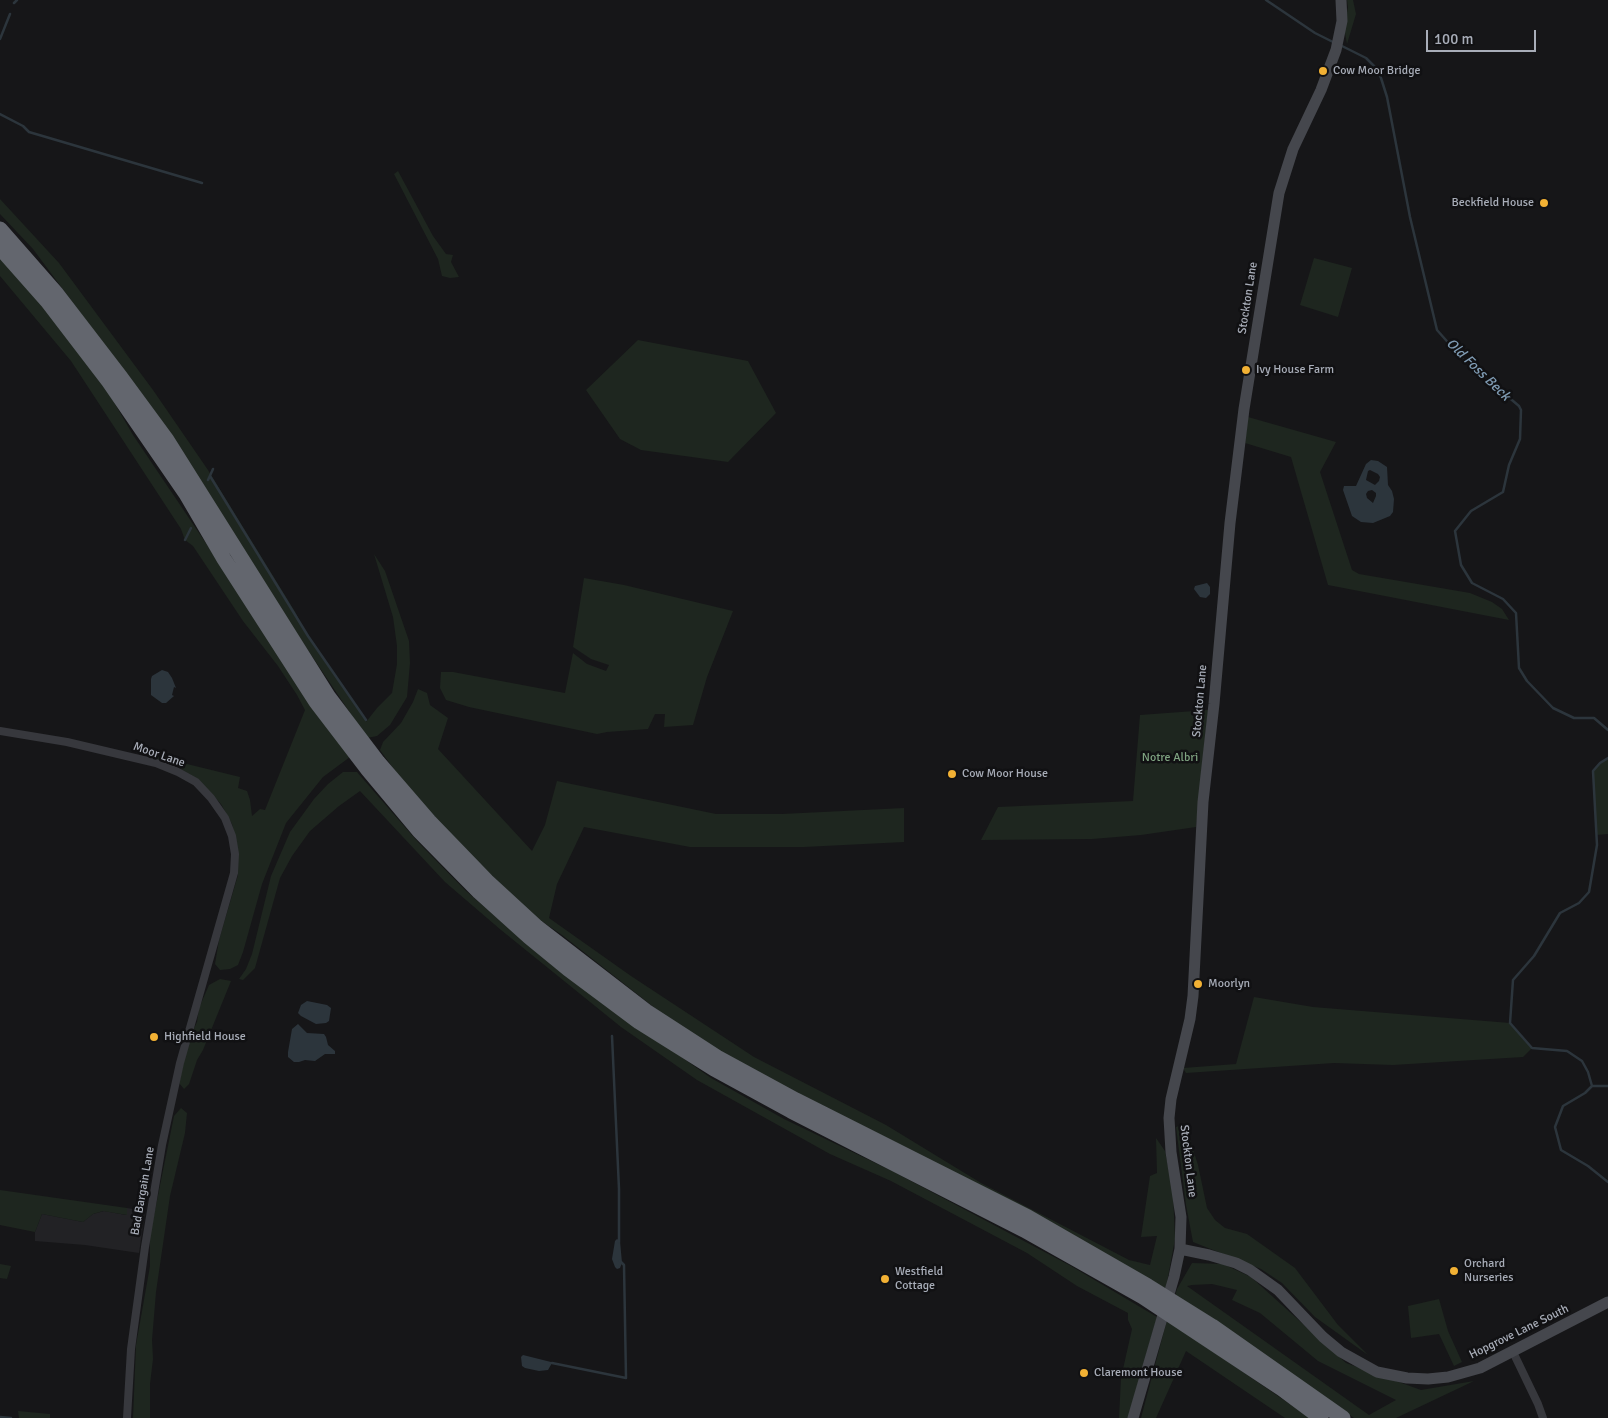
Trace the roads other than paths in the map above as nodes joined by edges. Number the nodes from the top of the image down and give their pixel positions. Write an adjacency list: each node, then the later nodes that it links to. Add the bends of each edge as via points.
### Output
1 (1342, 0): 6 (street, Stockton Lane, via 1337,45 1321,90 1293,149 1279,193 1244,410 1203,802 1193,996 1169,1118 1181,1218)
2 (0, 229): 12 (highway, via 57,294 161,432 328,696 378,762 429,821 537,927 646,1011 717,1057 1028,1217 1148,1286 1212,1326)
3 (0, 248): 11 (highway, via 47,301 114,389 186,494 316,702 368,770 419,831 529,937 639,1022 714,1069 1024,1230 1143,1297)
4 (0, 731): 5 (street, Moor Lane, via 67,742 156,763 196,782 211,798 225,818 235,854 234,873)
5 (206, 973): 9 (street, Bad Bargain Lane, via 180,1064 162,1145 131,1349)
6 (1180, 1249): 8 (street, Hopgrove Lane South, via 1218,1257 1250,1270 1278,1290 1323,1338 1377,1372 1407,1378 1448,1377 1480,1368); 10 (street, Stockton Lane)
7 (1608, 1302): 8 (street, Hopgrove Lane South)
8 (1513, 1352): 13 (street)
9 (127, 1418)
10 (1133, 1418)
11 (1321, 1418)
12 (1343, 1418)
13 (1543, 1418)

